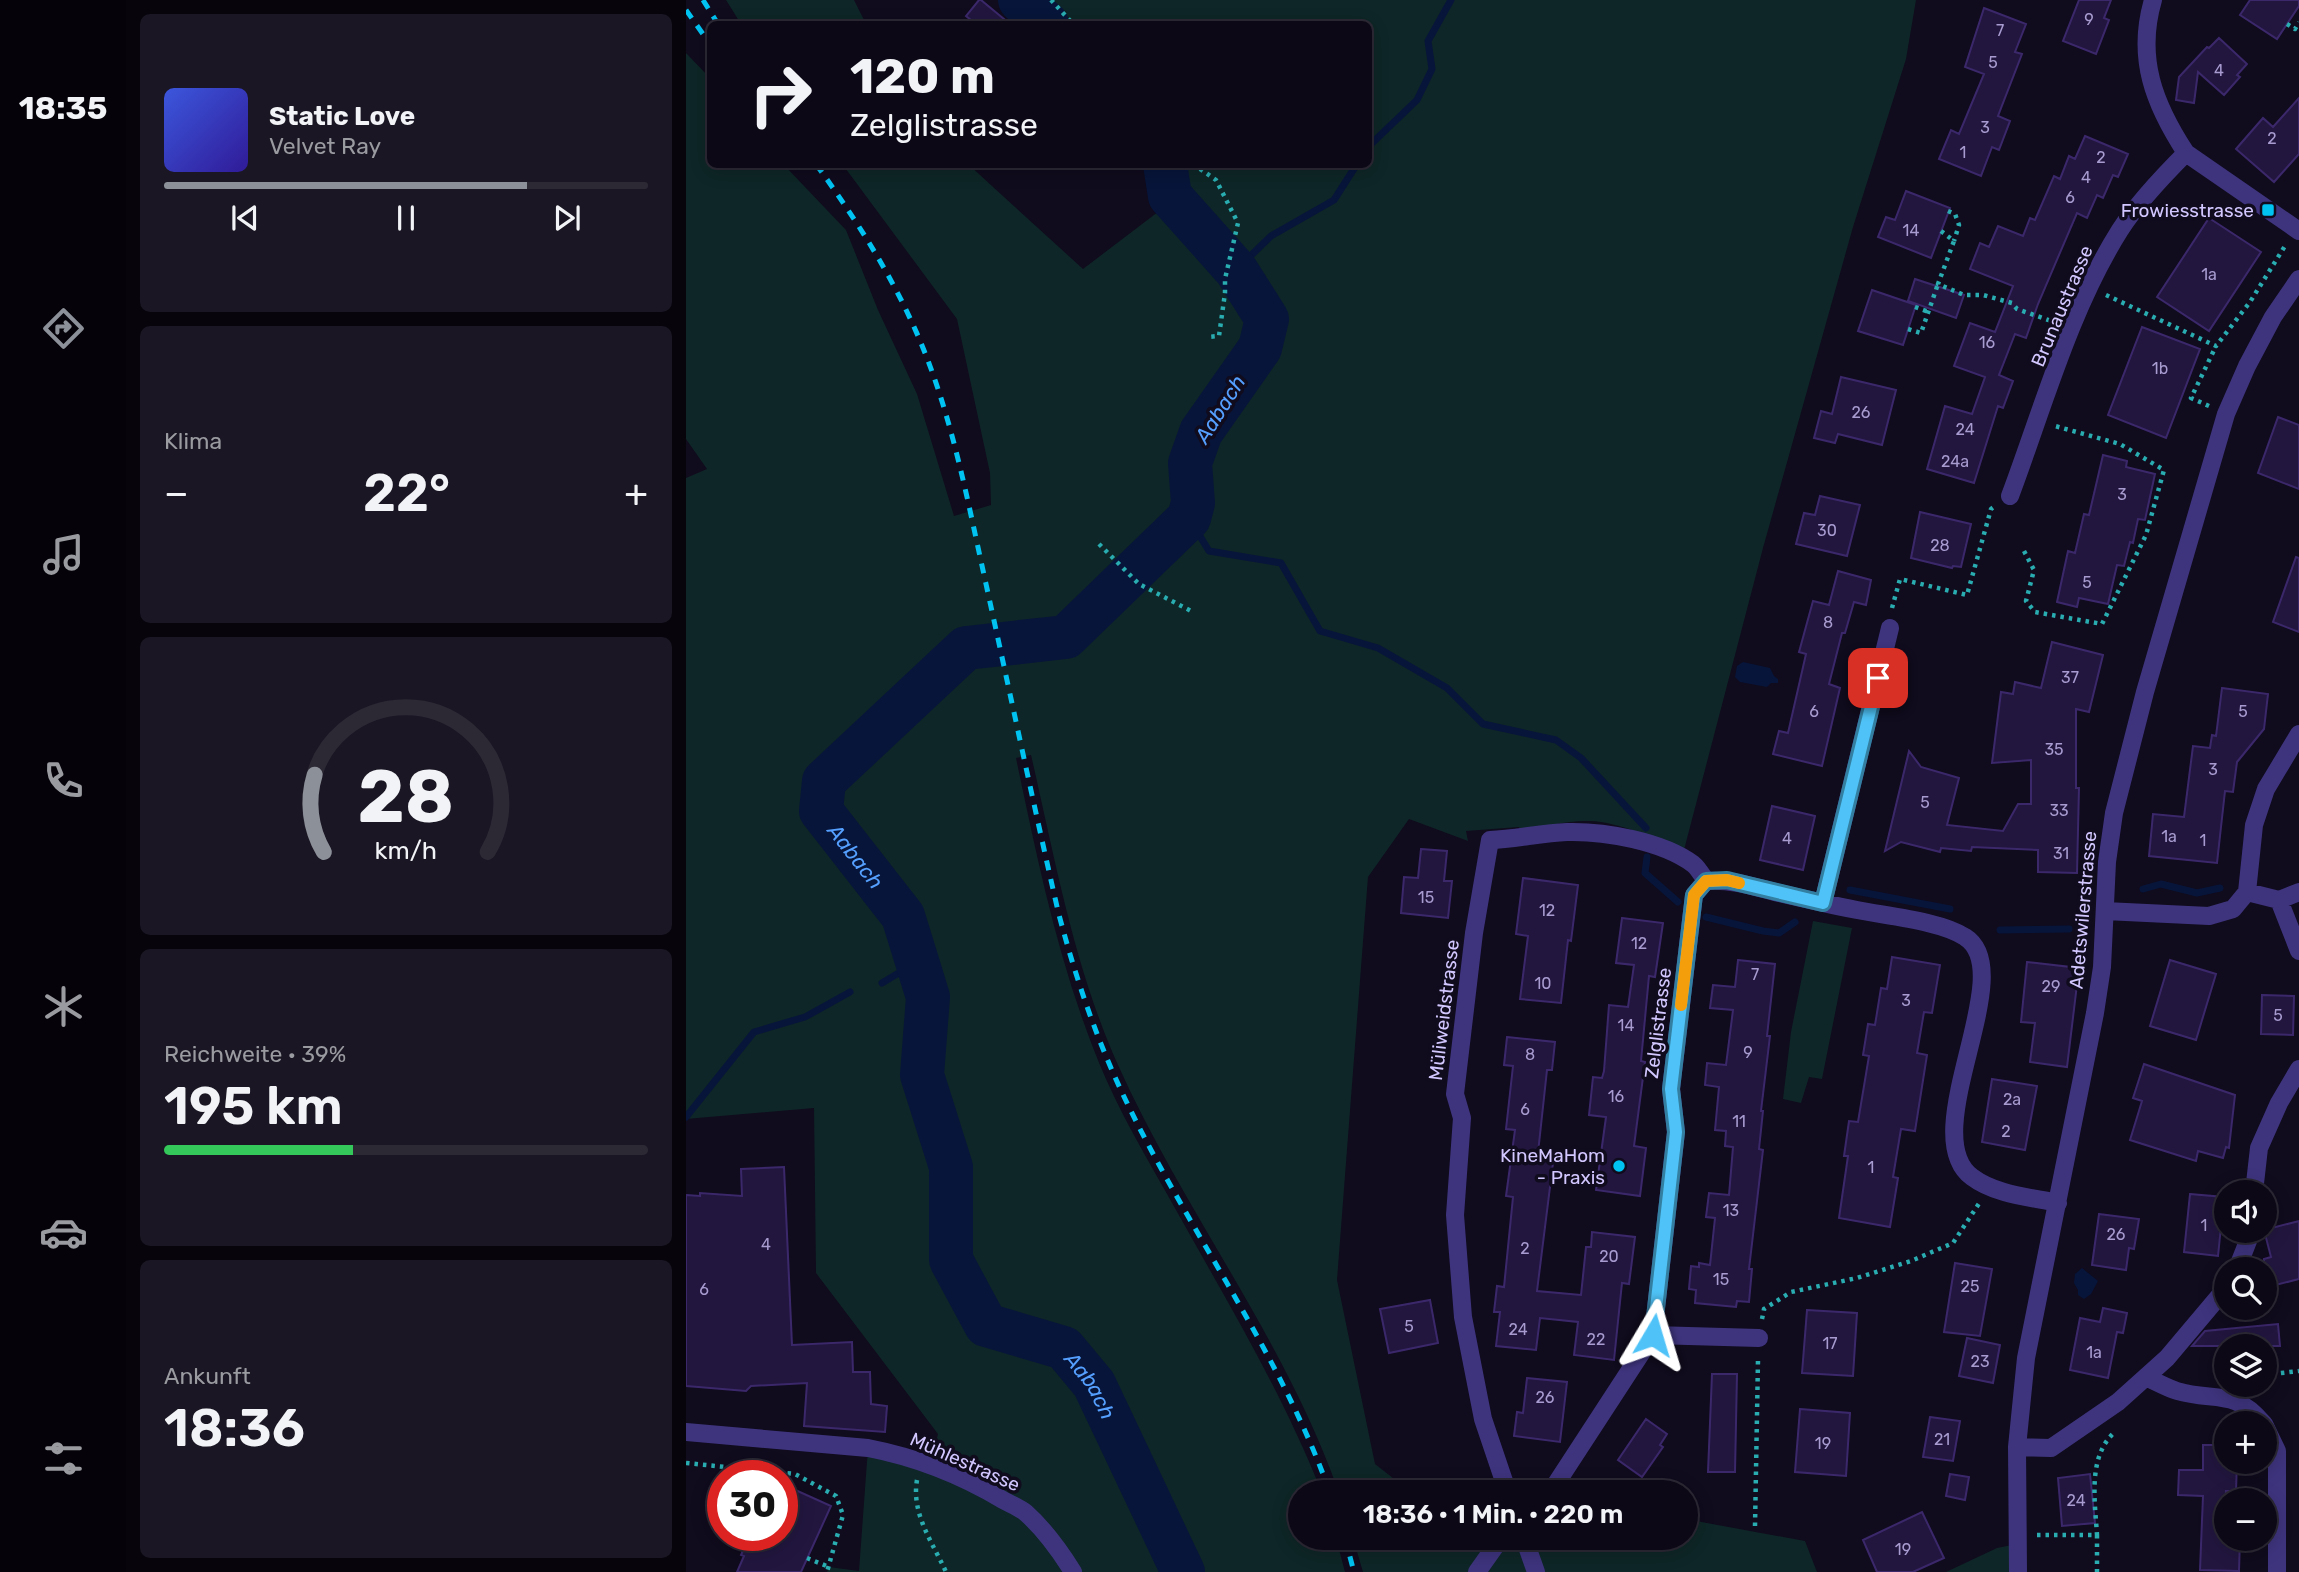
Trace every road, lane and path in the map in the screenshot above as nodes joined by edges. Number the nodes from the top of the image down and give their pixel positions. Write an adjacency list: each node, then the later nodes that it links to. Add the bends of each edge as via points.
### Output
1 (1051, 0): 3 (path)
2 (2153, 0): 6 (street, via 2146,32 2149,75 2161,113)
3 (1070, 21)
4 (2299, 22): 5 (path, via 2295,29)
5 (2287, 24)
6 (2186, 153): 9 (street); 15 (street, Brunaustrasse, via 2122,227)
7 (1200, 168): 20 (path, via 1216,180 1238,223 1224,279 1219,336)
8 (1948, 211): 11 (path, via 1955,214 1959,225)
9 (2299, 231)
10 (1941, 232): 11 (path)
11 (1954, 241): 14 (path)
12 (2285, 246): 21 (path)
13 (2299, 279): 22 (street, Adetswilerstrasse, via 2273,317)
14 (1938, 284): 17 (path); 18 (path, via 1964,295 2012,303 2017,309)
15 (2089, 287): 18 (street, Brunaustrasse); 21 (path)
16 (1915, 307): 17 (path)
17 (1928, 312): 19 (path, via 1921,333)
18 (2072, 328): 23 (street, Brunaustrasse)
19 (1908, 329)
20 (1207, 337)
21 (2216, 346): 22 (path, via 2191,398)
22 (2226, 414): 35 (street, Adetswilerstrasse, via 2124,767 2110,838)
23 (2038, 421): 24 (street, Brunaustrasse); 26 (path, via 2120,444 2164,470 2146,536 2102,624 2035,612 2026,601 2034,570)
24 (2010, 495): 28 (path, via 1991,509 1967,595 1900,579)
25 (1099, 544): 27 (path, via 1139,584)
26 (2024, 551)
27 (1193, 612)
28 (1890, 628): 34 (street)
29 (2299, 734): 31 (street, via 2266,789 2254,825)
30 (1706, 881): 34 (street, via 1727,880); 42 (street, Zelglistrasse, via 1694,895 1671,1089 1676,1132); 54 (street, Müliweidstrasse, via 1682,858 1623,837 1566,832 1490,840 1455,1094 1462,1118 1455,1214 1463,1317 1483,1419)
31 (2247, 892): 33 (street); 35 (street, via 2233,909 2209,916)
32 (2299, 892): 33 (street)
33 (2279, 900): 36 (street)
34 (1823, 903): 39 (street, via 1945,928 1967,937 1981,957 1982,986 1954,1127 1957,1158 1970,1176)
35 (2105, 911): 40 (street, Adetswilerstrasse, via 2102,967)
36 (2299, 951)
37 (2299, 1069): 38 (street, via 2259,1148)
38 (2255, 1180)
39 (1990, 1188): 40 (street); 43 (path, via 1953,1243 1857,1278 1791,1292 1764,1309)
40 (2058, 1203): 50 (street, Adetswilerstrasse, via 2026,1358)
41 (2214, 1302): 46 (street)
42 (1653, 1335): 43 (street); 55 (street, Zelglistrasse)
43 (1759, 1338): 56 (path)
44 (2299, 1371): 45 (path)
45 (2277, 1374)
46 (2147, 1378): 47 (street); 48 (street, via 2179,1392 2239,1402)
47 (2118, 1402): 50 (street, via 2051,1448); 58 (path, via 2122,1426 2108,1438 2094,1473)
48 (2254, 1411)
49 (686, 1432): 51 (street, Mühlestrasse, via 868,1448)
50 (2017, 1447): 67 (street, Adetswilerstrasse)
51 (920, 1462): 63 (path, via 917,1503); 64 (street, Mühlestrasse, via 987,1490 1025,1512)
52 (686, 1463): 62 (path, via 795,1474 836,1496 843,1515)
53 (2277, 1474): 69 (street)
54 (1504, 1480)
55 (1558, 1480)
56 (1755, 1526)
57 (2033, 1535): 58 (path)
58 (2097, 1535): 68 (path)
59 (1493, 1550): 65 (street)
60 (1528, 1550): 66 (street)
61 (807, 1559): 62 (path)
62 (828, 1569)
63 (946, 1572)
64 (1073, 1572)
65 (1477, 1572)
66 (1536, 1572)
67 (2018, 1572)
68 (2097, 1572)
69 (2277, 1572)

